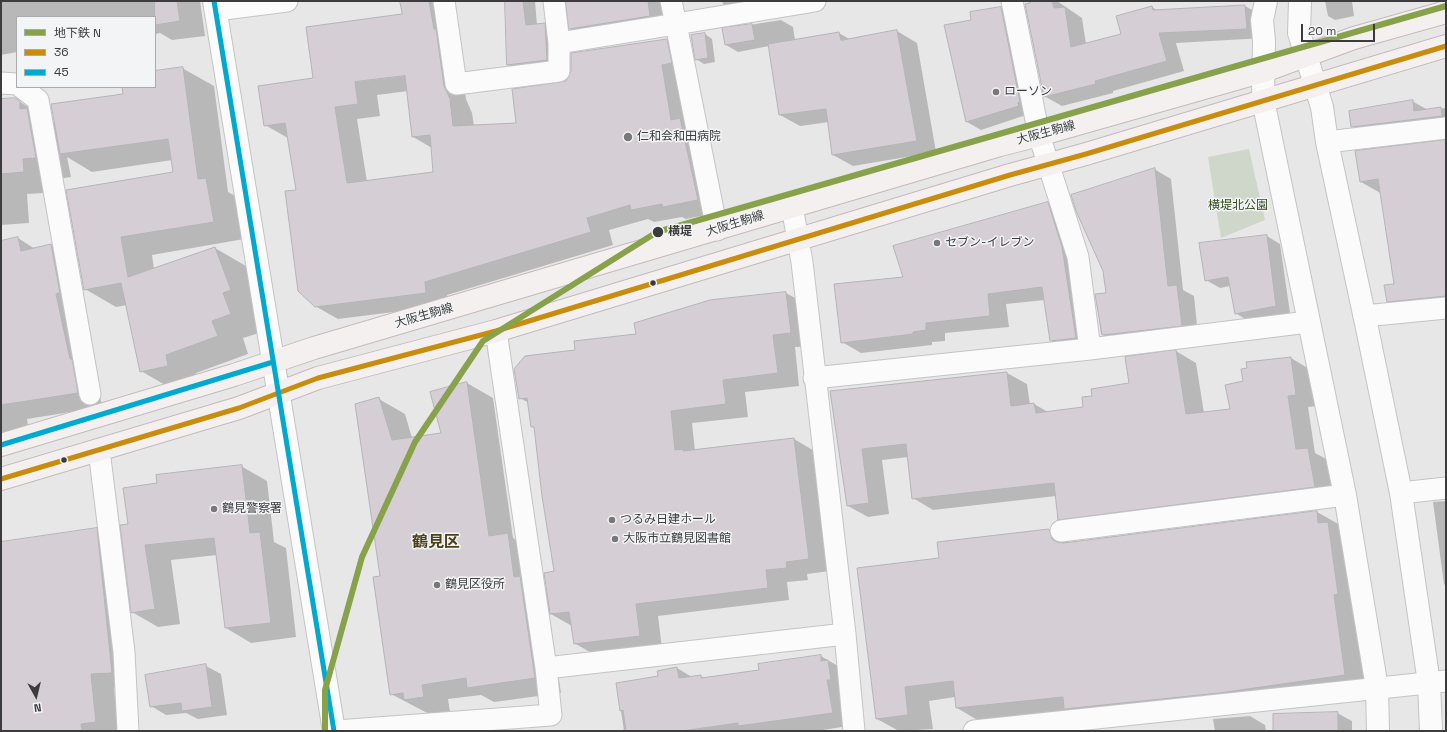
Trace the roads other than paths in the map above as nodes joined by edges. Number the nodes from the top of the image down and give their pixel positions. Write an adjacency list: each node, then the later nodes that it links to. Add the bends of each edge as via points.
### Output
1 (287, 1): 9 (street)
2 (444, 1): 12 (street, via 456,84 559,71)
3 (554, 1): 12 (street)
4 (671, 1): 11 (street)
5 (815, 1): 11 (street)
6 (1012, 1): 22 (street)
7 (1266, 1): 15 (street, via 1262,20)
8 (1300, 1): 14 (street, via 1300,33)
9 (215, 5): 33 (street)
10 (1446, 12): 14 (main road, 大阪生駒線, via 1354,38)
11 (676, 24): 12 (street); 26 (street)
12 (559, 43)
13 (1446, 46): 18 (main road)
14 (1307, 55): 15 (main road, 大阪生駒線); 18 (street)
15 (1264, 71): 20 (street); 22 (main road, 大阪生駒線)
16 (1, 83): 17 (street)
17 (16, 84)
18 (1316, 85): 20 (main road); 23 (street)
19 (22, 88): 35 (street, via 38,100)
20 (1263, 100): 24 (main road); 30 (street)
21 (1446, 128): 23 (street)
22 (1039, 135): 24 (street); 25 (main road, 大阪生駒線)
23 (1327, 142): 29 (street)
24 (1049, 165): 27 (main road); 32 (street, via 1078,257)
25 (792, 207): 26 (main road, 大阪生駒線); 27 (street)
26 (717, 230): 33 (main road, 大阪生駒線)
27 (798, 240): 31 (main road); 34 (street)
28 (1446, 308): 29 (street)
29 (1364, 316): 41 (street)
30 (1308, 322): 32 (street); 42 (street)
31 (496, 331): 36 (main road, via 318,378); 45 (street)
32 (1090, 349): 34 (street)
33 (272, 362): 36 (street); 37 (main road, 大阪生駒線)
34 (814, 378): 44 (street)
35 (90, 394)
36 (278, 394): 38 (main road); 49 (street)
37 (1, 445)
38 (99, 450): 39 (main road); 48 (street, via 124,652)
39 (1, 479)
40 (1446, 488): 41 (street)
41 (1401, 493): 46 (street)
42 (1344, 495): 43 (street); 47 (street)
43 (1061, 531)
44 (845, 634): 45 (street); 50 (street)
45 (546, 668): 49 (street, via 551,715)
46 (1438, 682): 47 (street); 53 (street)
47 (1378, 688): 51 (street); 52 (street)
48 (128, 731)
49 (335, 731)
50 (854, 731)
51 (974, 731)
52 (1378, 731)
53 (1431, 731)

